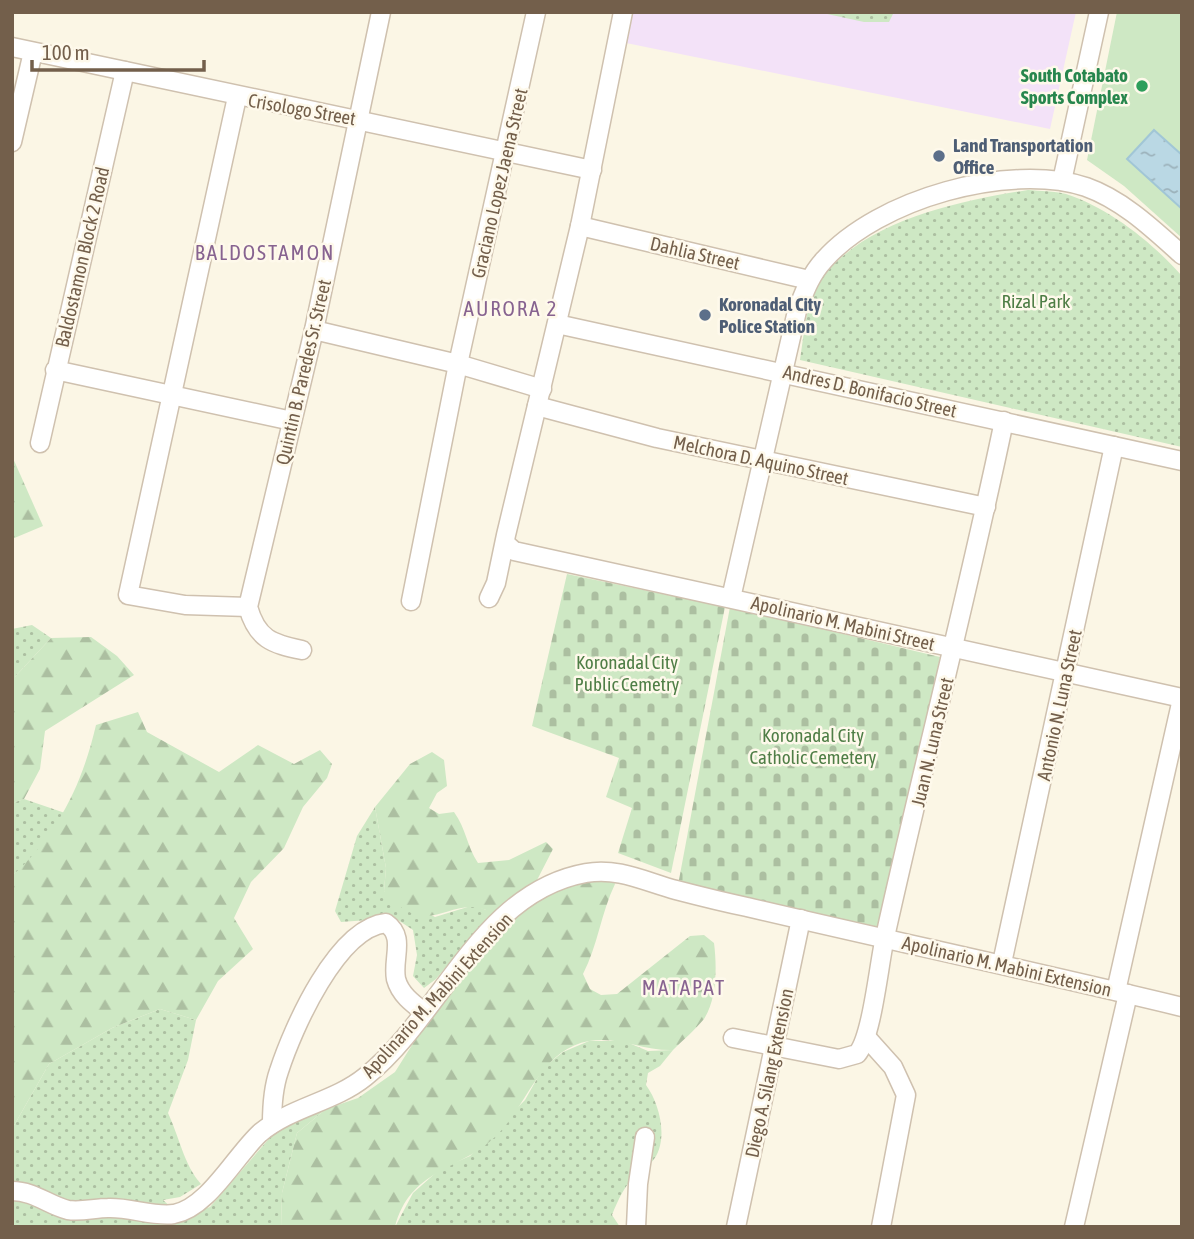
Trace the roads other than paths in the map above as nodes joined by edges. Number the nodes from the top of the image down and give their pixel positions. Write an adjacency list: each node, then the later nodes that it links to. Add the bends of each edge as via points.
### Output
1 (536, 12): 11 (street, Graciano Lopez Jaena Street)
2 (623, 12): 12 (street)
3 (1099, 12): 13 (street)
4 (375, 13): 9 (street, Quintin B. Paredes Sr. Street)
5 (12, 47): 6 (street, Crisologo Street)
6 (33, 52): 7 (street, Crisologo Street); 10 (street)
7 (125, 71): 8 (street, Crisologo Street); 20 (street, Baldostamon Block 2 Road)
8 (237, 97): 9 (street, Crisologo Street); 22 (street)
9 (360, 119): 11 (street, Crisologo Street); 18 (street, Quintin B. Paredes Sr. Street)
10 (12, 142)
11 (507, 151): 12 (street, Crisologo Street); 19 (street, Graciano Lopez Jaena Street)
12 (592, 170): 14 (street)
13 (1062, 181): 15 (street, via 1116,202); 16 (street, via 993,182 897,210 842,243)
14 (580, 226): 16 (street, Dahlia Street); 17 (street)
15 (1182, 255)
16 (809, 280): 21 (street)
17 (557, 324): 21 (street, Andres D. Bonifacio Street); 23 (street)
18 (314, 330): 19 (street, Melchora D. Aquino Street); 24 (street, Quintin B. Paredes Sr. Street)
19 (458, 364): 23 (street, Melchora D. Aquino Street); 34 (street, Graciano Lopez Jaena Street)
20 (55, 370): 22 (street); 26 (street, Baldostamon Block 2 Road)
21 (781, 371): 25 (street, Andres D. Bonifacio Street); 28 (street)
22 (171, 392): 24 (street); 35 (street, via 128,595 185,605)
23 (539, 398): 28 (street, Melchora D. Aquino Street, via 657,438); 31 (street)
24 (292, 421): 35 (street, Quintin B. Paredes Sr. Street)
25 (1004, 421): 27 (street, Andres D. Bonifacio Street); 30 (street, Juan N. Luna Street)
26 (40, 443)
27 (1114, 446): 29 (street, Andres D. Bonifacio Street); 38 (street, Antonio N. Luna Street)
28 (760, 460): 30 (street, Melchora D. Aquino Street); 33 (street)
29 (1182, 461)
30 (986, 507): 36 (street, Juan N. Luna Street)
31 (506, 544): 32 (street); 33 (street, Apolinario M. Mabini Street, via 514,551)
32 (489, 598)
33 (730, 598): 36 (street, Apolinario M. Mabini Street)
34 (411, 601)
35 (248, 607): 37 (street, via 252,623 265,640)
36 (954, 648): 38 (street, Apolinario M. Mabini Street); 41 (street, Juan N. Luna Street)
37 (302, 650)
38 (1066, 673): 39 (street, Apolinario M. Mabini Street); 42 (street, Antonio N. Luna Street)
39 (1182, 699): 43 (street)
40 (801, 919): 41 (street, Apolinario M. Mabini Extension); 45 (street, Apolinario M. Mabini Extension, via 608,871 584,873 553,882 526,898 490,932); 48 (street, Diego A. Silang Extension)
41 (884, 939): 42 (street, Apolinario M. Mabini Extension); 47 (street, Juan N. Luna Street)
42 (1002, 963): 43 (street, Apolinario M. Mabini Extension)
43 (1122, 993): 44 (street, Apolinario M. Mabini Extension); 55 (street)
44 (1182, 1007)
45 (424, 1012): 49 (street, Apolinario M. Mabini Extension, via 365,1077); 49 (street, via 409,1001 396,979 398,939 394,928 375,924 357,936 340,953 294,1035 278,1072)
46 (733, 1038): 48 (street)
47 (867, 1038): 48 (street, via 857,1054 839,1059); 54 (street, via 893,1067 906,1095)
48 (775, 1045): 53 (street, Diego A. Silang Extension)
49 (272, 1124): 51 (street, Apolinario M. Mabini Extension, via 200,1201 173,1214 119,1208 69,1210)
50 (645, 1137): 52 (street)
51 (12, 1191)
52 (636, 1227)
53 (736, 1227)
54 (881, 1227)
55 (1074, 1227)

